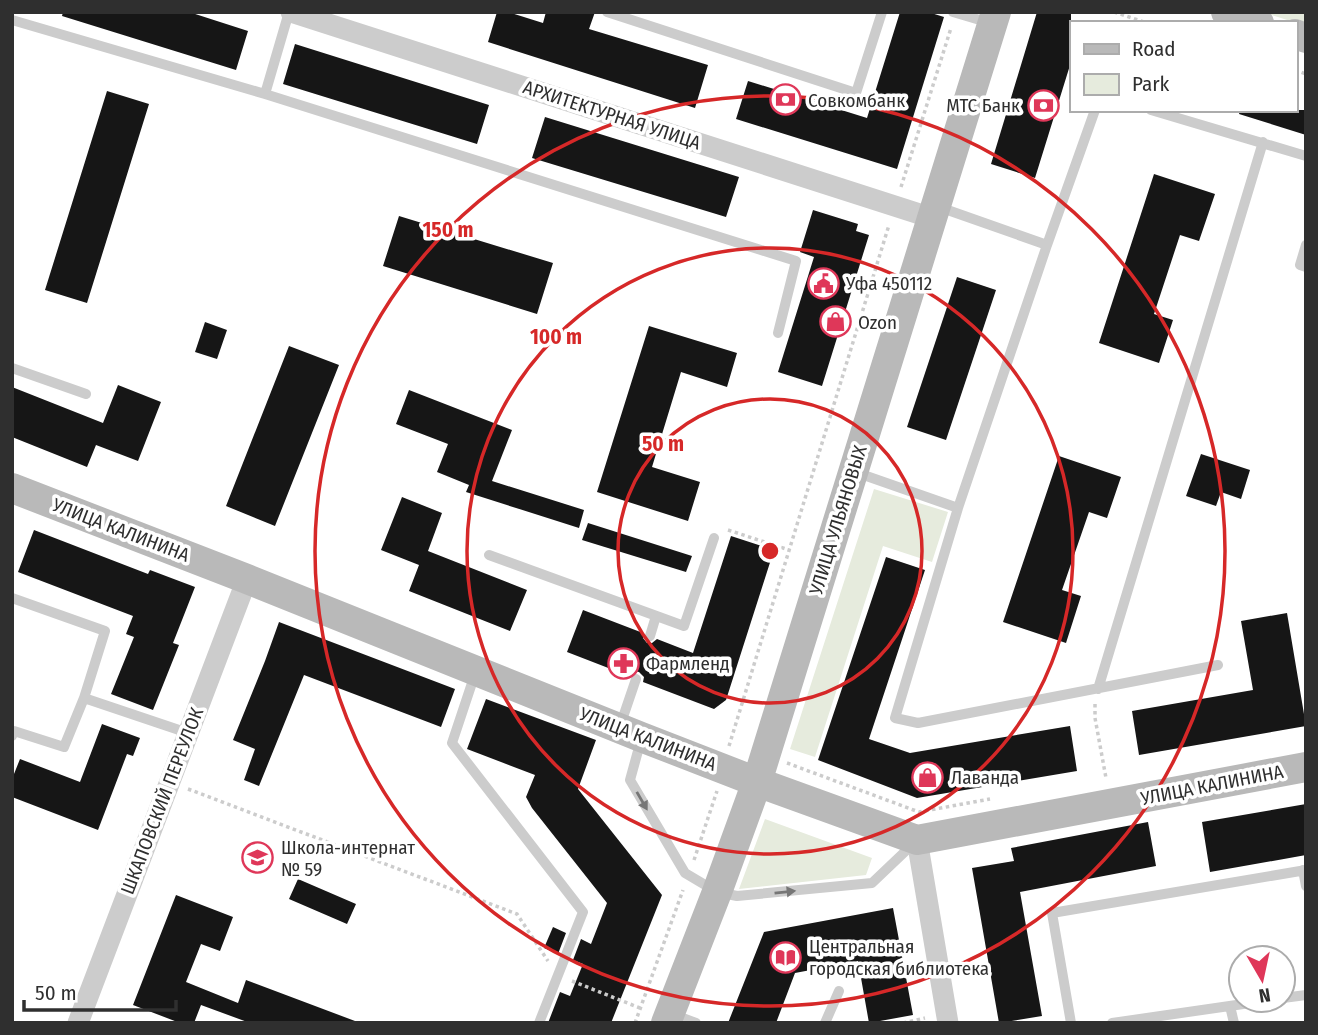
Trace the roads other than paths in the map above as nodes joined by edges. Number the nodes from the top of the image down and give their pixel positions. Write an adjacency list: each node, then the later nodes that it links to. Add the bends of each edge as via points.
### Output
1 (290, 12): 9 (lane); 14 (street, АРХИТЕКТУРНАЯ УЛИЦА, via 895,206)
2 (607, 12): 3 (lane, via 856,93)
3 (882, 12)
4 (1226, 12): 8 (street)
5 (955, 13): 6 (lane)
6 (994, 18): 14 (street, УЛИЦА УЛЬЯНОВЫХ)
7 (12, 20): 9 (lane)
8 (1253, 21)
9 (265, 94): 18 (lane, via 796,261)
10 (1094, 112): 15 (lane)
11 (1158, 112): 12 (lane)
12 (1263, 142): 13 (lane); 33 (lane)
13 (1306, 156)
14 (934, 212): 15 (lane); 21 (street, УЛИЦА УЛЬЯНОВЫХ)
15 (1047, 245): 23 (lane)
16 (1306, 245): 17 (lane, via 1300,265)
17 (1306, 267)
18 (778, 333)
19 (12, 368): 20 (lane)
20 (86, 394)
21 (853, 472): 23 (lane); 39 (street, УЛИЦА УЛЬЯНОВЫХ)
22 (12, 488): 26 (street, УЛИЦА КАЛИНИНА)
23 (958, 508): 33 (lane, via 895,718 918,723)
24 (714, 538): 28 (lane, via 684,625)
25 (489, 555): 28 (lane)
26 (247, 579): 31 (street, УЛИЦА КАЛИНИНА); 35 (street, ШКАПОВСКИЙ ПЕРЕУЛОК)
27 (12, 598): 34 (lane, via 106,631)
28 (656, 615): 29 (lane)
29 (650, 636)
30 (1218, 665): 33 (lane)
31 (476, 671): 36 (street, УЛИЦА КАЛИНИНА); 49 (lane, via 452,743 583,912)
32 (636, 679): 36 (lane)
33 (1098, 689)
34 (84, 698): 35 (lane); 37 (lane, via 64,747 14,731)
35 (188, 733): 48 (street, ШКАПОВСКИЙ ПЕРЕУЛОК)
36 (630, 733): 39 (street, УЛИЦА КАЛИНИНА, via 723,769); 43 (lane, one-way to 43, via 630,780 685,873)
37 (12, 736)
38 (1306, 767): 40 (street, УЛИЦА КАЛИНИНА)
39 (761, 769): 40 (street, УЛИЦА КАЛИНИНА); 43 (street, УЛИЦА УЛЬЯНОВЫХ)
40 (917, 840): 43 (lane, one-way to 40, via 737,896 872,883); 51 (street)
41 (1305, 870): 42 (lane); 52 (lane, via 1052,913)
42 (1306, 886)
43 (718, 892): 46 (street, УЛИЦА УЛЬЯНОВЫХ)
44 (839, 991): 50 (lane)
45 (1227, 1007): 47 (lane)
46 (675, 1019)
47 (1159, 1019): 53 (lane)
48 (78, 1023)
49 (539, 1023)
50 (825, 1023)
51 (948, 1023)
52 (1071, 1023)
53 (1112, 1023)

